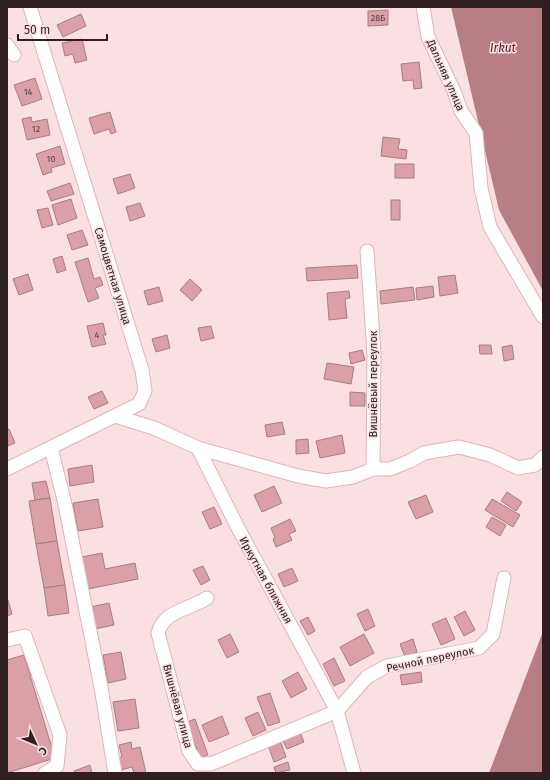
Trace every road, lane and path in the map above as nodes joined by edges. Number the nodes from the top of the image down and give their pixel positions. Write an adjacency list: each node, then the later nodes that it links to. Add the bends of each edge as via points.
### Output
1 (30, 7): 5 (street, Самоцветная улица, via 142,370 145,391 139,404)
2 (423, 7): 4 (street, Дальняя улица, via 428,37 461,111 476,133 481,188 490,227)
3 (367, 251): 10 (street, Вишнёвый переулок, via 374,353)
4 (543, 317)
5 (115, 416): 6 (street, Самоцветная улица); 7 (street, via 154,428)
6 (51, 448): 9 (street, Самоцветная улица); 16 (street, via 100,687)
7 (198, 448): 10 (street, via 298,476 326,481 353,477); 14 (street, Иркутная ближняя)
8 (543, 457): 10 (street, via 535,465 518,468 490,455 459,447 424,453 390,469)
9 (7, 469)
10 (373, 469)
11 (504, 578): 14 (street, Речной переулок, via 493,634 479,648 387,666 367,676)
12 (207, 598): 14 (street, Вишнёвая улица, via 177,611 161,623 158,633 190,751 198,764 211,764)
13 (7, 640): 15 (street, via 25,636 60,735 57,766)
14 (337, 711): 17 (street)
15 (45, 773)
16 (114, 773)
17 (354, 773)

